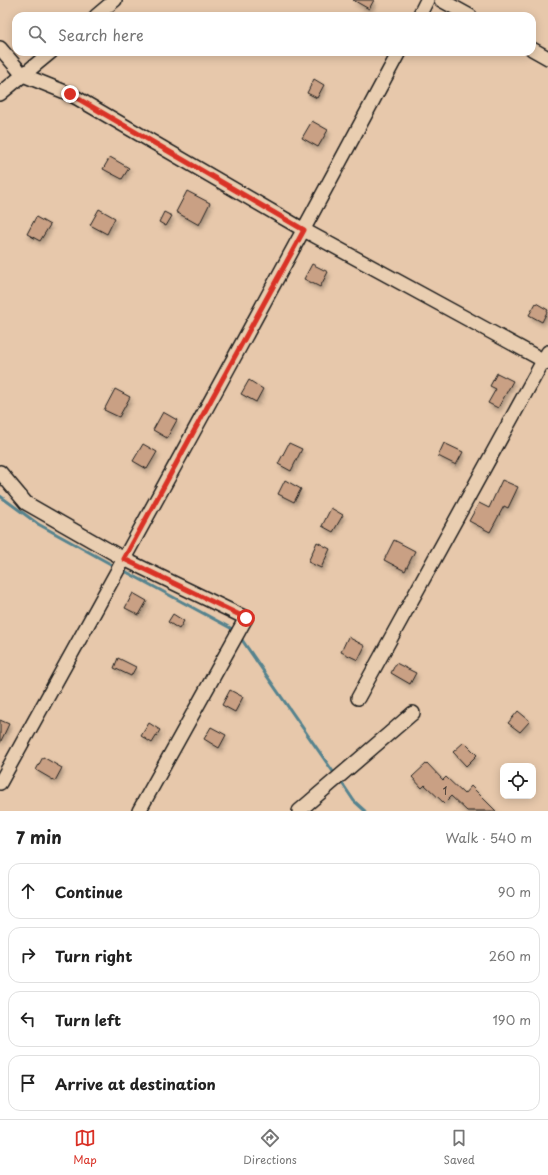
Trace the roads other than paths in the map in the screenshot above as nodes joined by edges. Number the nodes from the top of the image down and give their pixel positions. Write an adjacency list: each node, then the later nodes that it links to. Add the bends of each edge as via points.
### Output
1 (115, 0): 4 (street)
2 (427, 0): 5 (street)
3 (441, 0): 6 (street)
4 (101, 12)
5 (421, 12)
6 (463, 12)
7 (0, 48): 12 (street)
8 (536, 51): 11 (street)
9 (46, 56): 12 (street)
10 (397, 56): 14 (street)
11 (548, 58)
12 (23, 75): 13 (street); 14 (street, via 70,94)
13 (0, 94)
14 (304, 230): 15 (street); 17 (street)
15 (546, 359): 18 (street)
16 (0, 472): 17 (street, via 26,503)
17 (124, 559): 20 (street); 21 (street, via 246,618)
18 (358, 698)
19 (413, 713): 22 (street)
20 (0, 783)
21 (139, 811)
22 (299, 811)

